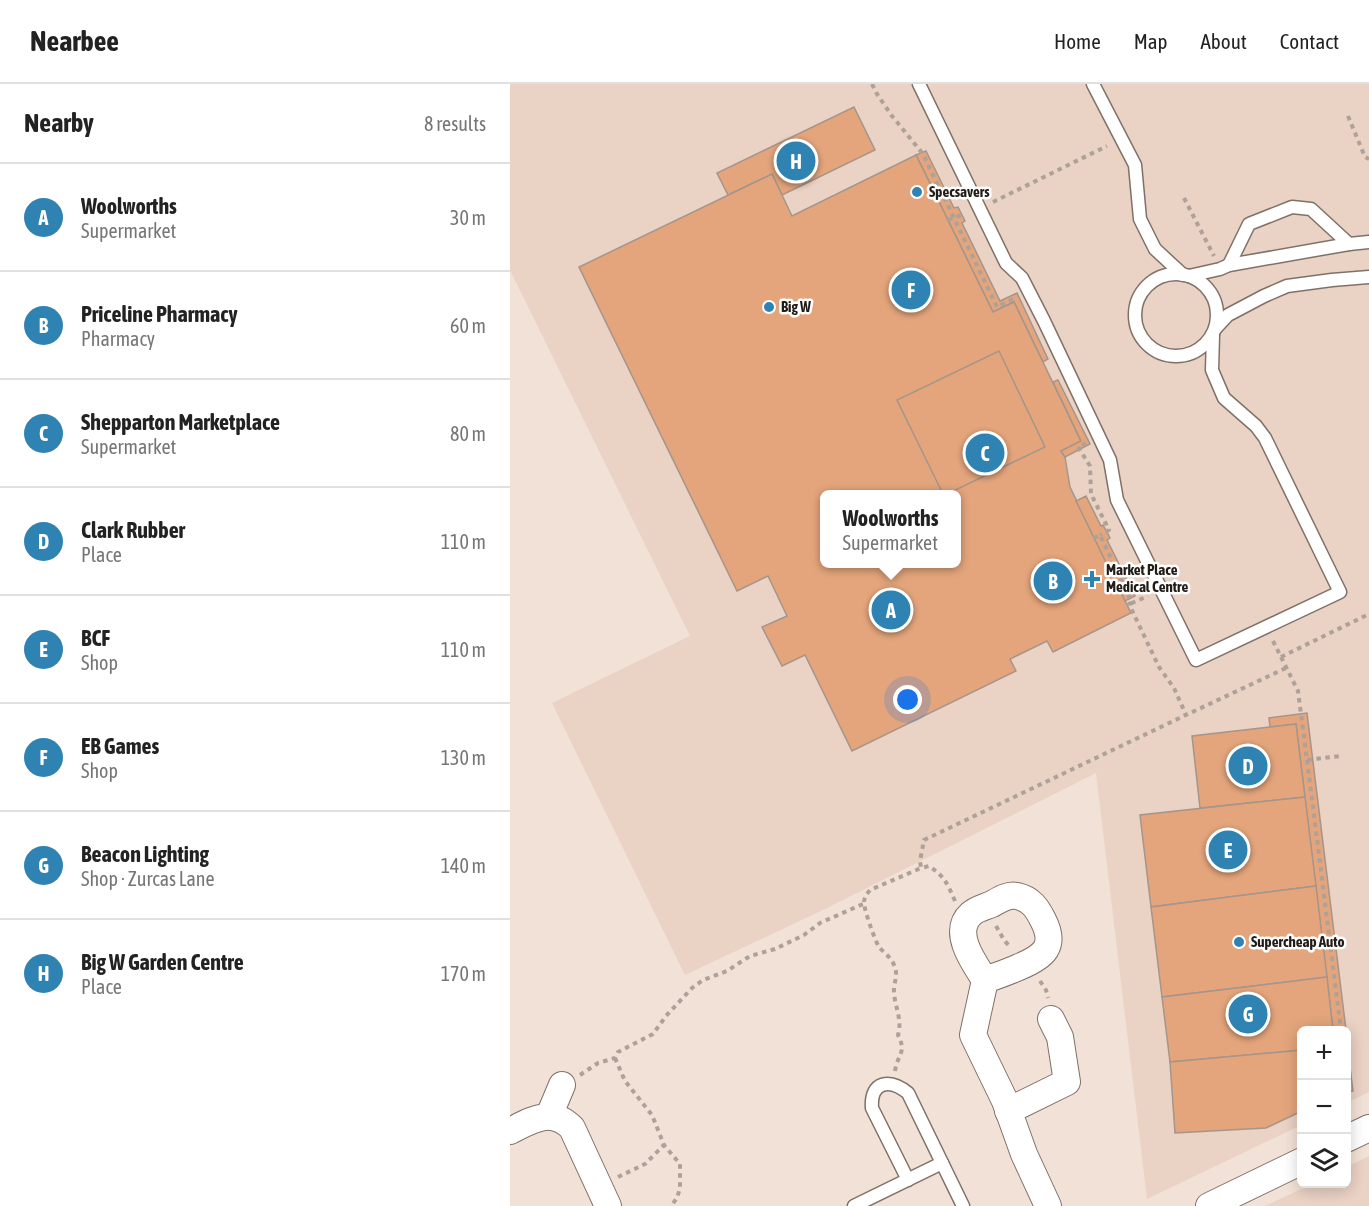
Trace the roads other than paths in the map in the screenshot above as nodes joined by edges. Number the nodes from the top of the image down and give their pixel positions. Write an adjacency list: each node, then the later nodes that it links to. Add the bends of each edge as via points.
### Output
1 (919, 84): 8 (lane, via 1006,263 1022,278 1110,460 1117,500 1196,660 1340,592 1265,438 1224,398 1212,369)
2 (1093, 84): 6 (lane, via 1135,165 1140,219 1155,249)
3 (1369, 242): 4 (lane)
4 (1349, 244): 5 (lane); 5 (lane, via 1311,209 1292,207 1249,224)
5 (1229, 265): 6 (lane)
6 (1186, 275): 8 (lane, via 1210,291 1217,316); 8 (lane, via 1162,276 1144,289 1135,311 1141,337 1161,354 1173,357 1196,352)
7 (1369, 277): 8 (lane, via 1287,286 1228,315)
8 (1214, 332)
9 (985, 980): 9 (street, via 1039,958 1047,947 1046,927 1032,903 1014,895 1005,897 972,913 964,925 966,944); 12 (street, via 973,1035)
10 (1052, 1019): 12 (street, via 1060,1037 1067,1082)
11 (562, 1085): 13 (street)
12 (1008, 1111): 23 (street)
13 (549, 1116): 15 (street); 20 (street, via 564,1120 572,1128)
14 (1369, 1128): 16 (street)
15 (510, 1131)
16 (1351, 1137)
17 (942, 1163): 19 (lane); 19 (lane, via 908,1093 900,1086 882,1085 871,1098 872,1108); 22 (lane)
18 (1297, 1163): 24 (street)
19 (908, 1180): 21 (lane)
20 (604, 1196)
21 (854, 1206)
22 (963, 1206)
23 (1048, 1206)
24 (1209, 1206)

